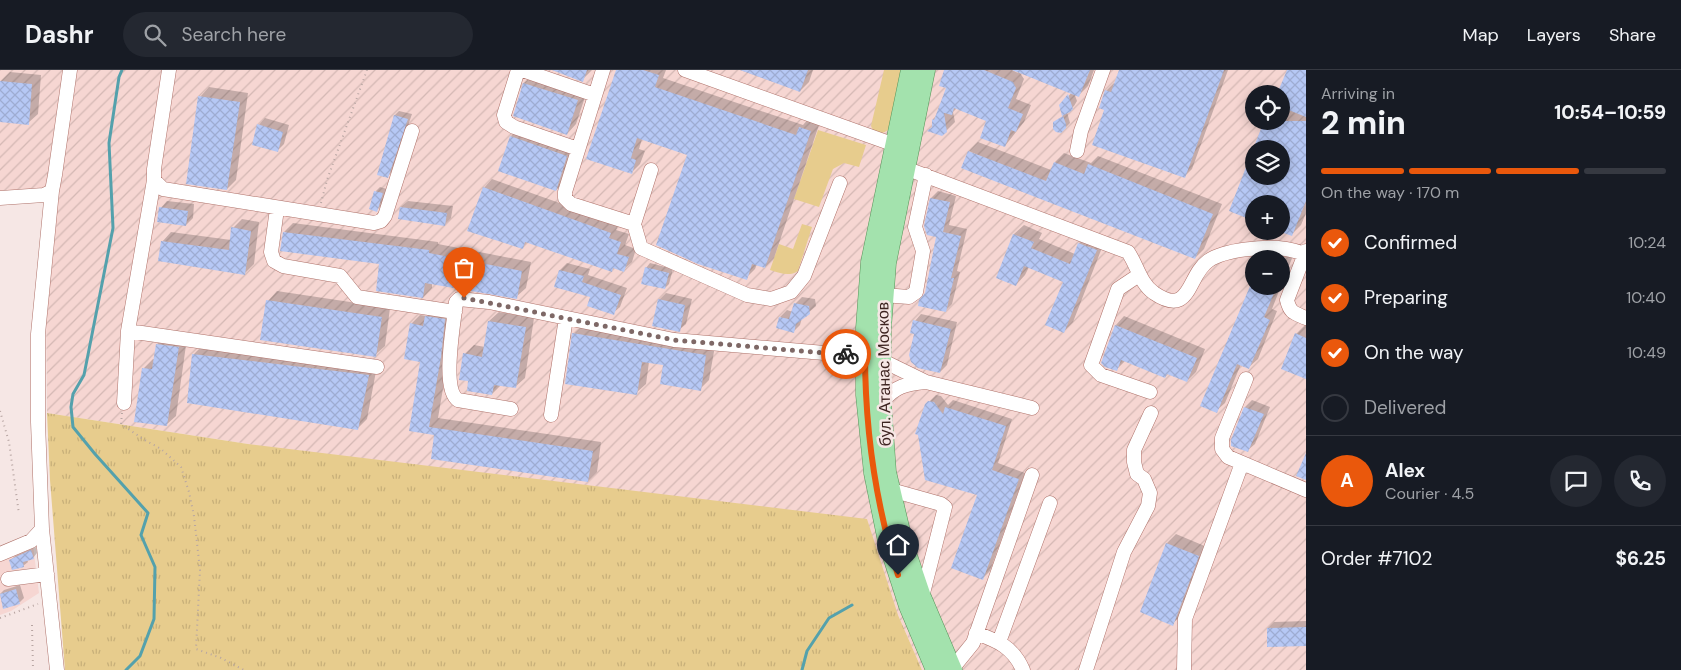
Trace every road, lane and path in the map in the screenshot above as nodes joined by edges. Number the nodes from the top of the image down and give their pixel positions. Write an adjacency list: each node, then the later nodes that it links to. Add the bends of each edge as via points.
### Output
1 (70, 70): 19 (street)
2 (169, 70): 17 (street)
3 (367, 70): 22 (path)
4 (520, 70): 10 (street); 12 (street, via 504,115 506,122)
5 (603, 70): 10 (street)
6 (685, 70): 14 (street)
7 (910, 70): 14 (main road, бул. Атанас Москов)
8 (926, 70): 14 (main road, бул. Атанас Москов)
9 (1103, 70): 13 (street)
10 (595, 95): 12 (street)
11 (412, 130): 22 (street, via 386,216 381,221 374,223)
12 (578, 149): 23 (street, via 565,198 571,204)
13 (1077, 151)
14 (903, 155): 16 (street); 26 (main road, бул. Атанас Москов); 31 (main road, бул. Атанас Москов, via 870,262 867,294)
15 (651, 170): 23 (street)
16 (926, 175): 25 (street, via 1128,252); 26 (street, via 915,228 923,251 916,292 909,297)
17 (154, 180): 21 (street, via 162,189); 30 (street)
18 (840, 184): 23 (street, via 804,276 792,292 771,298 748,295 641,248)
19 (52, 191): 20 (street, via 44,195); 49 (street, via 38,334)
20 (0, 198)
21 (277, 209): 22 (street); 27 (street, via 271,252 274,261 283,266 340,276 357,297)
22 (316, 214)
23 (634, 224)
24 (1305, 252): 25 (street, via 1271,248 1219,256 1202,266 1188,293 1176,301 1153,292); 29 (street, via 1288,300 1293,313)
25 (1139, 275): 35 (street, via 1118,289 1090,365 1101,375)
26 (883, 295): 31 (main road, бул. Атанас Москов)
27 (455, 312): 28 (street, via 456,302 464,298); 39 (street, via 448,372 455,400)
28 (566, 318): 31 (street, via 674,340); 42 (street)
29 (1306, 318)
30 (128, 331): 32 (street); 37 (street)
31 (873, 356): 34 (street); 36 (main road, бул. Атанас Москов); 62 (main road, бул. Атанас Москов, via 865,395 878,500 906,599)
32 (377, 367)
33 (1246, 379): 43 (street, via 1221,444 1228,457)
34 (926, 382): 36 (street, via 890,392); 38 (street)
35 (1150, 392)
36 (882, 402): 45 (main road, бул. Атанас Москов)
37 (124, 403): 61 (path, via 121,424 161,449 181,467 189,492 200,570 196,649)
38 (1032, 408)
39 (511, 409)
40 (0, 411): 48 (path, via 9,442)
41 (1151, 413): 64 (street, via 1134,450 1138,474 1150,493 1148,506 1124,552)
42 (551, 415)
43 (1242, 463): 46 (street); 65 (street, via 1185,620)
44 (1032, 475): 57 (street)
45 (891, 490): 53 (main road, бул. Атанас Москов, via 904,544); 53 (street, via 945,507)
46 (1306, 490)
47 (1050, 503): 58 (street)
48 (19, 514)
49 (42, 528): 50 (street, via 31,541); 51 (street)
50 (0, 554)
51 (47, 574): 52 (street); 54 (street)
52 (8, 579)
53 (922, 597): 62 (main road, бул. Атанас Москов)
54 (50, 598): 55 (path); 60 (street)
55 (0, 618)
56 (32, 625): 59 (path)
57 (976, 633): 58 (street); 62 (street, via 973,643)
58 (999, 642): 63 (street, via 1011,652)
59 (34, 670)
60 (57, 670)
61 (244, 670)
62 (947, 670)
63 (1023, 670)
64 (1086, 670)
65 (1184, 670)

